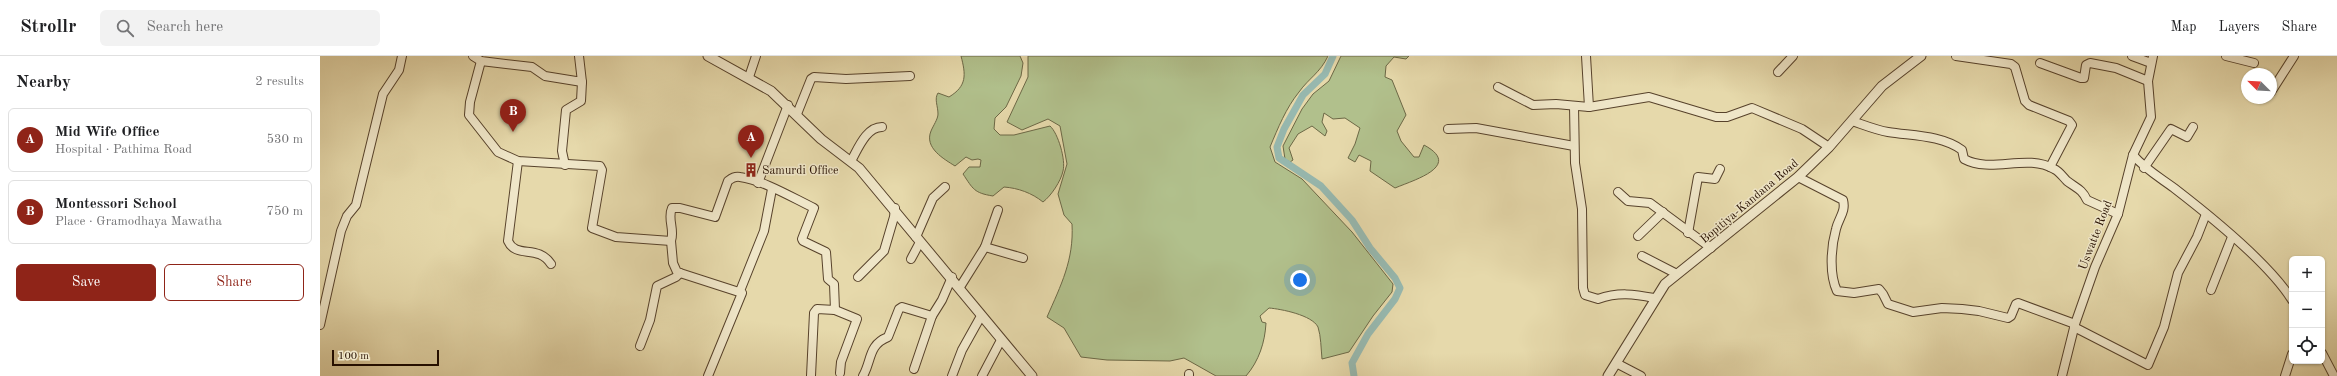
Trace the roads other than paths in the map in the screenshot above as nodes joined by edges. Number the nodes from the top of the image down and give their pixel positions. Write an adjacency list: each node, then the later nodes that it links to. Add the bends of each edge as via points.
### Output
1 (402, 56): 74 (street, via 399,70 383,94 356,205 347,216 341,231)
2 (473, 56): 14 (street)
3 (579, 56): 21 (street)
4 (708, 56): 19 (street)
5 (756, 56): 19 (street)
6 (1586, 56): 26 (street)
7 (1793, 56): 17 (street)
8 (1921, 56): 28 (street, Bopitiya-Kandana Road, via 1882,86)
9 (1956, 56): 38 (street, via 2011,64 2015,67 2025,101 2029,105 2072,125)
10 (2132, 56): 13 (street)
11 (2226, 56): 16 (street)
12 (2294, 56): 22 (street)
13 (2152, 59): 20 (street, Uswatte Road)
14 (481, 61): 21 (street, via 532,67 545,76); 35 (street, via 469,115 498,152)
15 (2040, 63): 20 (street, via 2081,78 2084,78 2086,65 2090,64 2116,68)
16 (2254, 63)
17 (1778, 72)
18 (910, 76): 27 (street, via 846,79 814,77)
19 (749, 77): 24 (street)
20 (2148, 81): 34 (street, Uswatte Road, via 2151,116)
21 (582, 82): 37 (street, via 581,101 566,110 562,151)
22 (2277, 83)
23 (1498, 87): 25 (street, via 1533,105)
24 (788, 105): 27 (street); 42 (street)
25 (1574, 106): 26 (street); 32 (street)
26 (1589, 106): 33 (street, via 1649,97 1727,118 1752,108 1802,129)
27 (797, 114): 36 (street, via 821,139)
28 (1852, 121): 33 (street, Bopitiya-Kandana Road); 38 (street, via 1886,132 1935,138 1953,144 1962,150 1964,159 1974,164 1987,166 2036,163)
29 (882, 127): 36 (street, via 876,127 867,134)
30 (2193, 127): 39 (street, via 2187,137 2171,128)
31 (1448, 129): 32 (street, via 1476,128)
32 (1574, 146): 70 (street, via 1582,209 1585,295 1598,299 1610,294 1631,293)
33 (1829, 147): 41 (street, Bopitiya-Kandana Road)
34 (2133, 156): 39 (street); 49 (street, Uswatte Road)
35 (518, 161): 37 (street); 61 (street, via 508,241 510,247 516,250 546,256)
36 (851, 161): 46 (street, via 868,176)
37 (565, 165): 55 (street, via 600,166 602,170 592,228 616,236)
38 (2050, 167): 49 (street, via 2083,191 2087,200)
39 (2144, 168): 50 (street, via 2173,187)
40 (1720, 169): 51 (street, via 1715,180 1698,177)
41 (1798, 177): 57 (street, Bopitiya-Kandana Road); 75 (street, via 1843,200 1845,208 1834,238 1832,280 1837,291 1854,293 1879,289 1888,304 1913,312 1979,310 2008,318 2018,303)
42 (758, 183): 44 (street); 55 (street, via 740,177 728,181 715,217 672,208 669,214 673,236)
43 (945, 187): 54 (street, via 933,198)
44 (772, 189): 68 (street, via 764,231); 71 (street, via 814,208 802,239 826,252 828,279 834,284)
45 (1618, 192): 48 (street, via 1628,201 1650,203)
46 (895, 208): 54 (street); 65 (street, via 884,251)
47 (998, 210): 56 (street)
48 (1663, 212): 51 (street); 52 (street)
49 (2118, 214): 75 (street, Uswatte Road, via 2095,267)
50 (2206, 214): 53 (street); 75 (street, via 2197,238 2178,273 2164,326 2148,365)
51 (1688, 233): 57 (street)
52 (1638, 236)
53 (2232, 237): 67 (street); 69 (street, via 2282,284)
54 (918, 239): 60 (street); 64 (street)
55 (671, 241): 62 (street, via 673,263)
56 (985, 247): 59 (street); 66 (street)
57 (1712, 248): 63 (street, Bopitiya-Kandana Road)
58 (1642, 256): 63 (street)
59 (1023, 258)
60 (911, 260)
61 (551, 264)
62 (680, 273): 68 (street); 77 (street, via 657,286 650,320)
63 (1677, 274): 70 (street, Bopitiya-Kandana Road)
64 (952, 276): 66 (street); 72 (street)
65 (858, 277)
66 (960, 287): 73 (street)
67 (2211, 290)
68 (740, 291): 83 (street, via 742,298)
69 (2289, 295)
70 (1654, 298): 79 (street, Bopitiya-Kandana Road)
71 (835, 310): 82 (street, via 858,319 840,362); 84 (street, via 817,309 814,312)
72 (932, 316): 81 (street); 85 (street, via 902,307 899,309 888,337 878,341)
73 (981, 316): 76 (street); 86 (street, via 962,350)
74 (320, 325)
75 (2075, 325): 91 (street, Uswatte Road)
76 (1001, 340): 87 (street); 88 (street)
77 (640, 346)
78 (2325, 359): 93 (street)
79 (1616, 363): 89 (street, Bopitiya-Kandana Road); 90 (street)
80 (2289, 363): 92 (street)
81 (914, 369)
82 (840, 373)
83 (708, 376)
84 (810, 376)
85 (863, 376)
86 (952, 376)
87 (982, 376)
88 (1032, 376)
89 (1608, 376)
90 (1641, 376)
91 (2062, 376)
92 (2285, 376)
93 (2334, 376)

